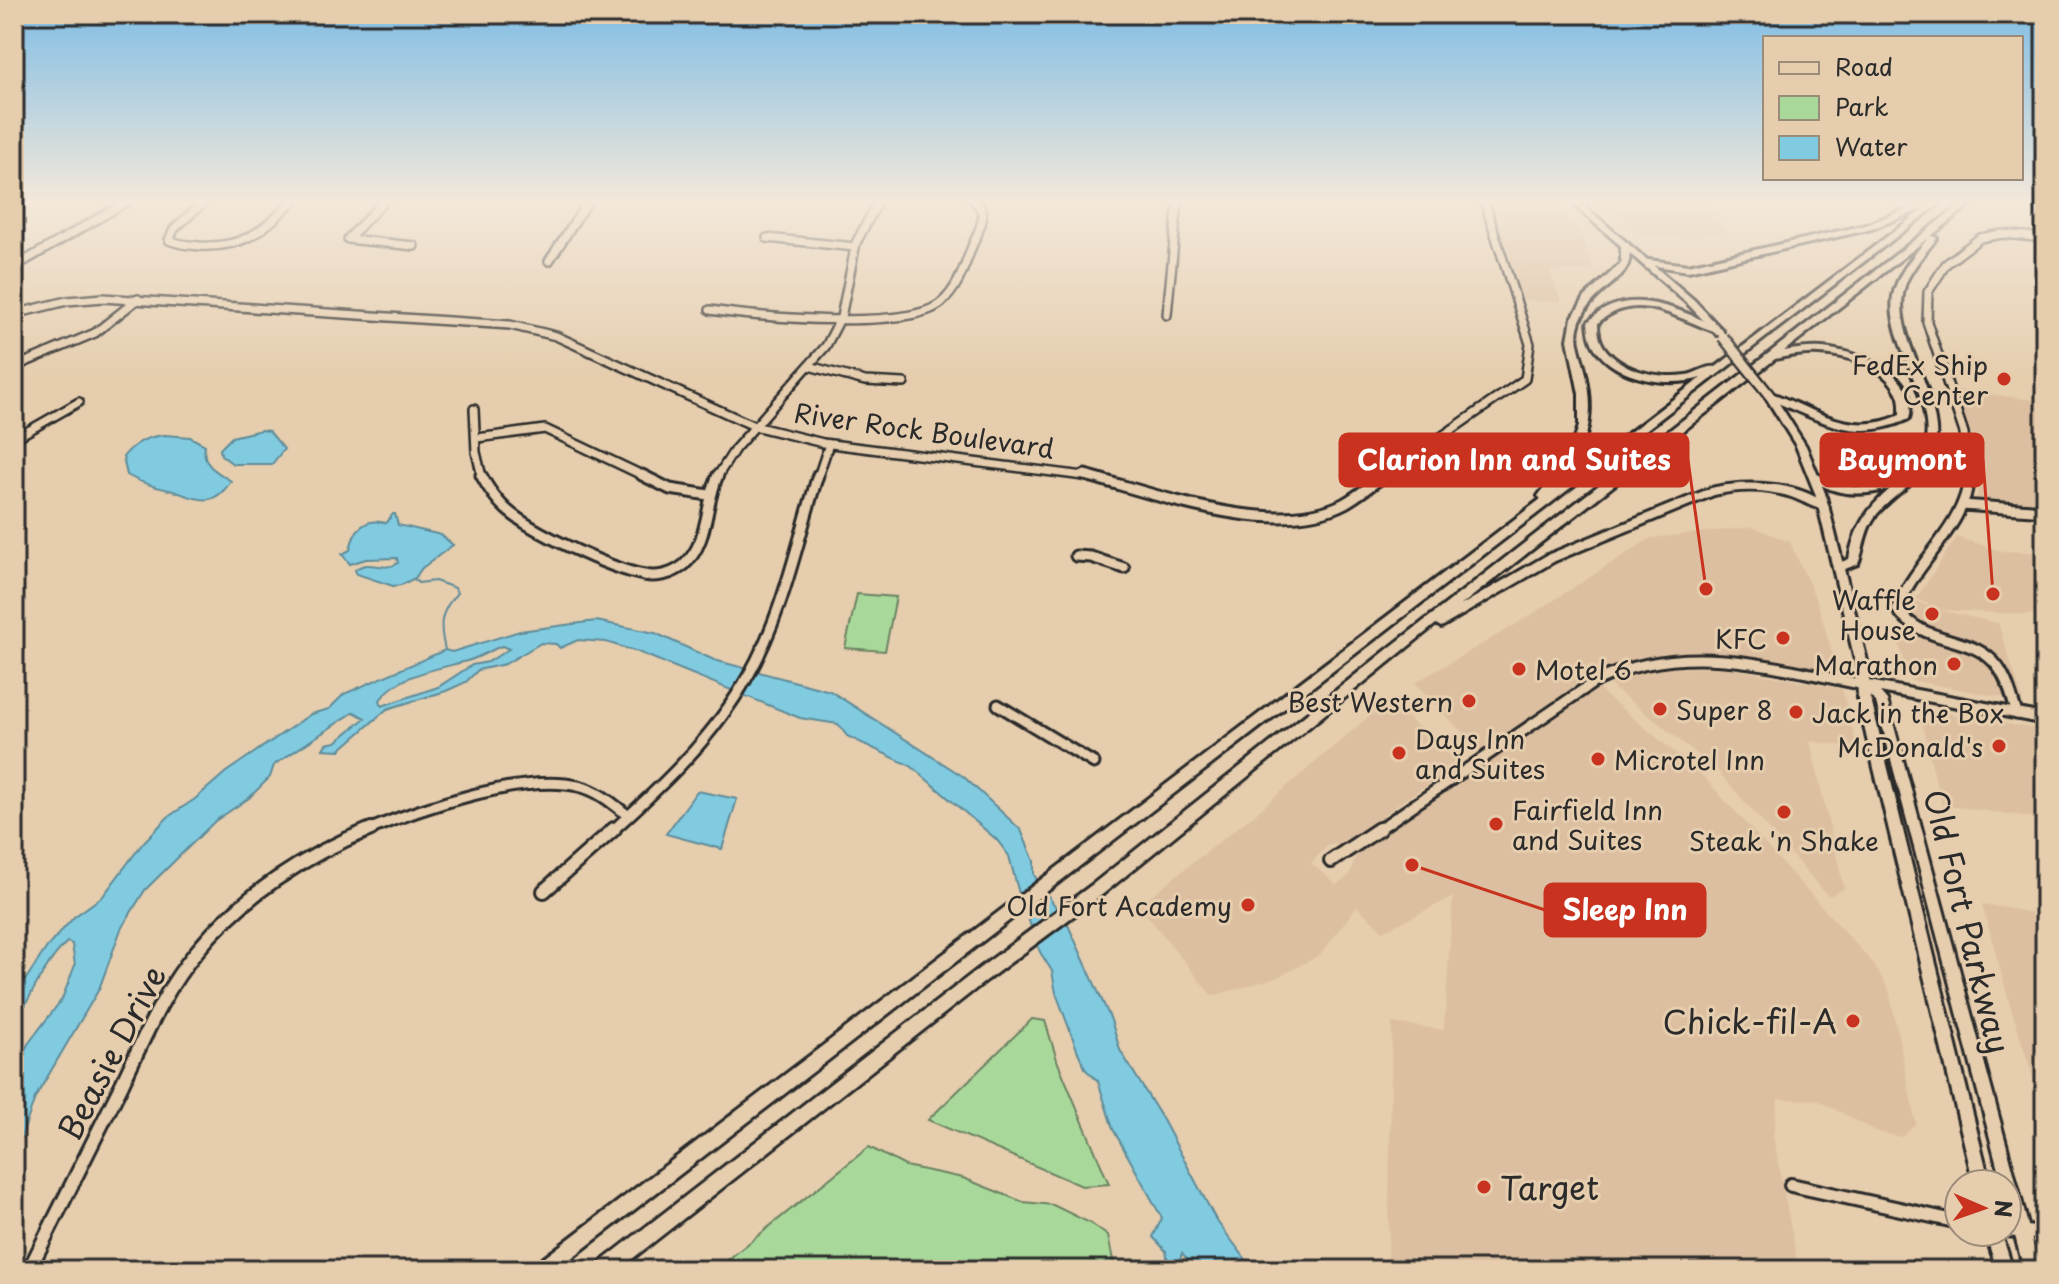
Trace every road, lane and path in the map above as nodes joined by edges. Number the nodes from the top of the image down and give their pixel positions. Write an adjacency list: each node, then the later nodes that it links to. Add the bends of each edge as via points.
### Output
1 (852, 260): 18 (street)
2 (964, 260): 18 (street, via 946,302 930,312 905,319)
3 (1172, 260): 17 (street)
4 (1503, 260): 33 (street, River Rock Boulevard, via 1530,344 1525,379 1343,504 1314,513 1262,518 1082,474)
5 (1625, 260): 13 (highway)
6 (1724, 260): 11 (highway, via 1688,268)
7 (1863, 260): 21 (highway)
8 (1895, 260): 20 (highway)
9 (1915, 260): 34 (highway, via 1897,306 1930,414 1931,446)
10 (1950, 260): 37 (street, via 1933,278 1925,312 1965,439 1970,472)
11 (1644, 261): 12 (main road, Old Fort Parkway)
12 (1655, 270): 13 (highway, via 1634,268); 19 (main road, Old Fort Parkway)
13 (1611, 277): 40 (highway, via 1590,294 1572,330 1586,426 1574,461)
14 (138, 299): 16 (street, River Rock Boulevard, via 85,299); 23 (street, via 88,339); 29 (street, River Rock Boulevard, via 522,327 556,336)
15 (710, 310): 18 (street)
16 (14, 314)
17 (1167, 315)
18 (841, 318): 22 (street)
19 (1720, 333): 21 (highway, via 1661,308 1632,305 1607,309 1592,330 1604,354 1646,375 1691,378); 25 (main road, Old Fort Parkway, bridge)
20 (1768, 357): 25 (highway, via 1817,351 1858,359 1897,384 1907,408 1896,423 1853,427 1820,419); 44 (highway)
21 (1727, 365): 40 (highway)
22 (809, 366): 24 (street, via 865,381); 29 (street)
23 (14, 367)
24 (904, 383)
25 (1770, 396): 35 (main road, Old Fort Parkway)
26 (79, 402): 30 (street)
27 (474, 409): 31 (street)
28 (14, 425): 30 (street)
29 (754, 426): 33 (street, River Rock Boulevard); 36 (street)
30 (25, 432): 32 (street)
31 (477, 438): 36 (street, via 545,429 670,489); 36 (street, via 481,476 495,501 547,535 641,575 664,575 686,564 699,545)
32 (14, 439)
33 (829, 444): 50 (street, via 749,674 712,731)
34 (1920, 465): 35 (highway, via 1877,489 1846,491); 42 (highway, via 1868,517 1854,561)
35 (1815, 477): 38 (main road, Old Fort Parkway)
36 (709, 495)
37 (1962, 505): 39 (street); 47 (street, via 1917,565 1897,609 1915,630 1963,644 1994,661)
38 (1824, 507): 42 (main road, Old Fort Parkway); 44 (highway, via 1774,489 1711,492 1551,558)
39 (2045, 511)
40 (1529, 514): 62 (highway)
41 (1076, 556): 43 (street)
42 (1840, 567): 45 (main road, Old Fort Parkway)
43 (1124, 568)
44 (1397, 648): 63 (highway, via 1098,889)
45 (1865, 685): 47 (main road); 51 (street, via 1747,663 1683,658 1631,665 1596,681); 53 (main road, Old Fort Parkway, via 1873,739); 54 (main road, Old Fort Parkway, via 1881,700)
46 (998, 705): 49 (street)
47 (2017, 714): 48 (main road)
48 (2045, 719)
49 (1094, 763)
50 (626, 814): 52 (street); 61 (street, Beasie Drive, via 574,784 498,791 436,805 379,826 296,865 271,884 223,924 181,972 153,1018)
51 (1331, 861)
52 (544, 891)
53 (1978, 1168)
54 (1998, 1168)
55 (1791, 1185): 56 (street)
56 (1943, 1218)
57 (2023, 1231): 58 (street)
58 (2045, 1234)
59 (1998, 1248): 64 (main road)
60 (2022, 1248): 65 (main road, Old Fort Parkway)
61 (29, 1270)
62 (542, 1270)
63 (604, 1270)
64 (2005, 1270)
65 (2032, 1270)

